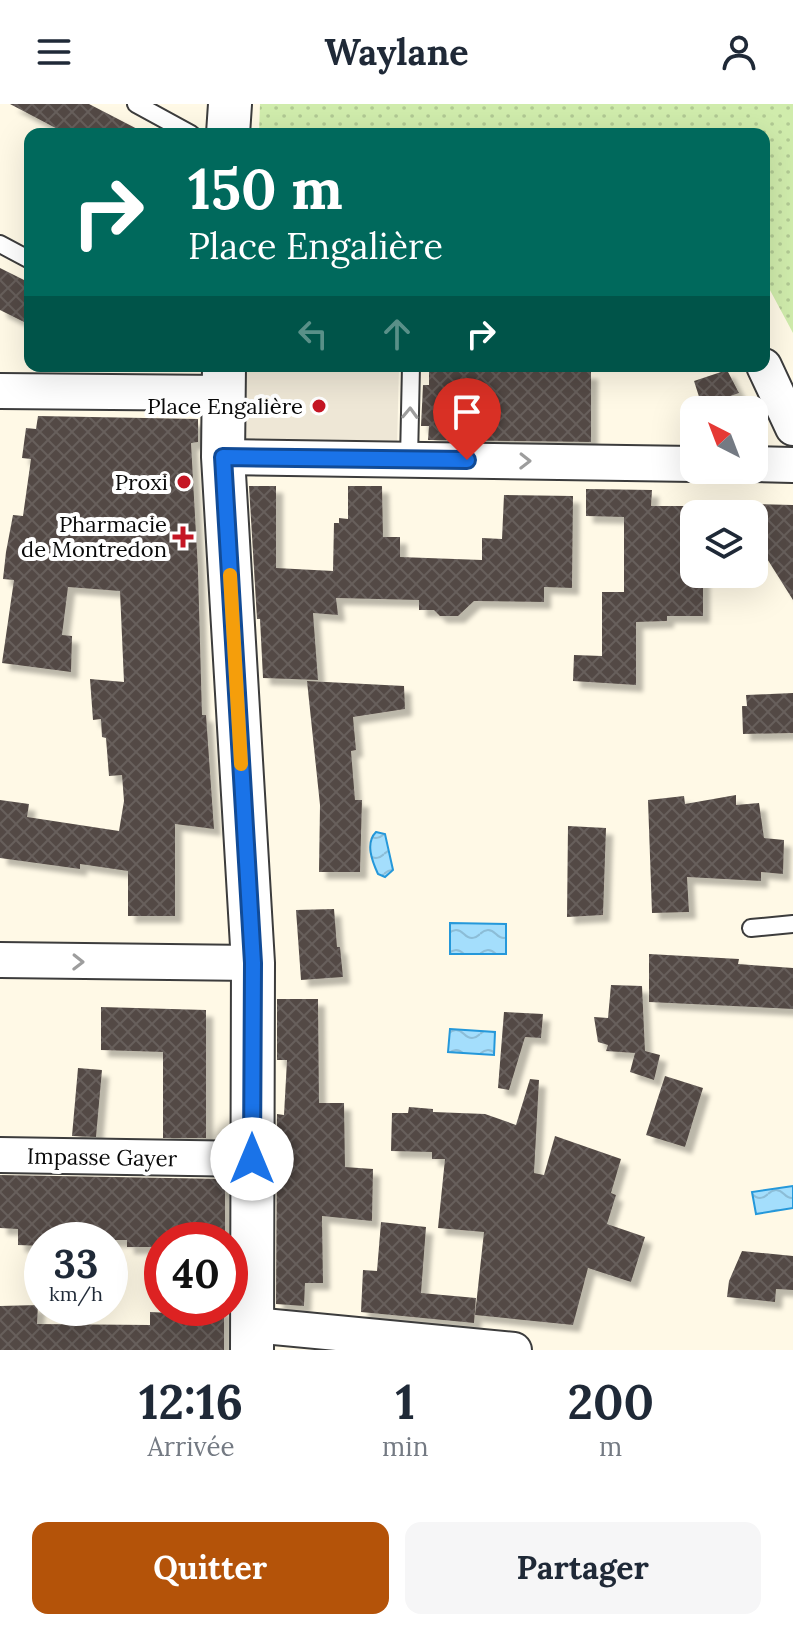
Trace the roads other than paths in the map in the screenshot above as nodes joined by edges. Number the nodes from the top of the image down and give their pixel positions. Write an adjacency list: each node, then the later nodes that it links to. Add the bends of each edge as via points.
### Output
1 (136, 104): 3 (lane)
2 (230, 104): 4 (street)
3 (180, 128)
4 (228, 128)
5 (0, 244): 6 (lane)
6 (24, 257)
7 (411, 372): 13 (lane, one-way to 7)
8 (767, 372): 11 (street)
9 (224, 380): 10 (street); 12 (street)
10 (0, 391)
11 (793, 428)
12 (223, 457): 13 (street); 20 (street)
13 (409, 459): 14 (street, one-way to 14)
14 (680, 464)
15 (768, 464): 16 (street)
16 (793, 465)
17 (793, 924): 18 (lane)
18 (751, 928)
19 (0, 960): 20 (street, one-way to 20)
20 (253, 963): 22 (street)
21 (0, 1155): 22 (street, Impasse Gayer)
22 (252, 1159): 23 (street)
23 (253, 1337): 24 (street)
24 (514, 1350)

